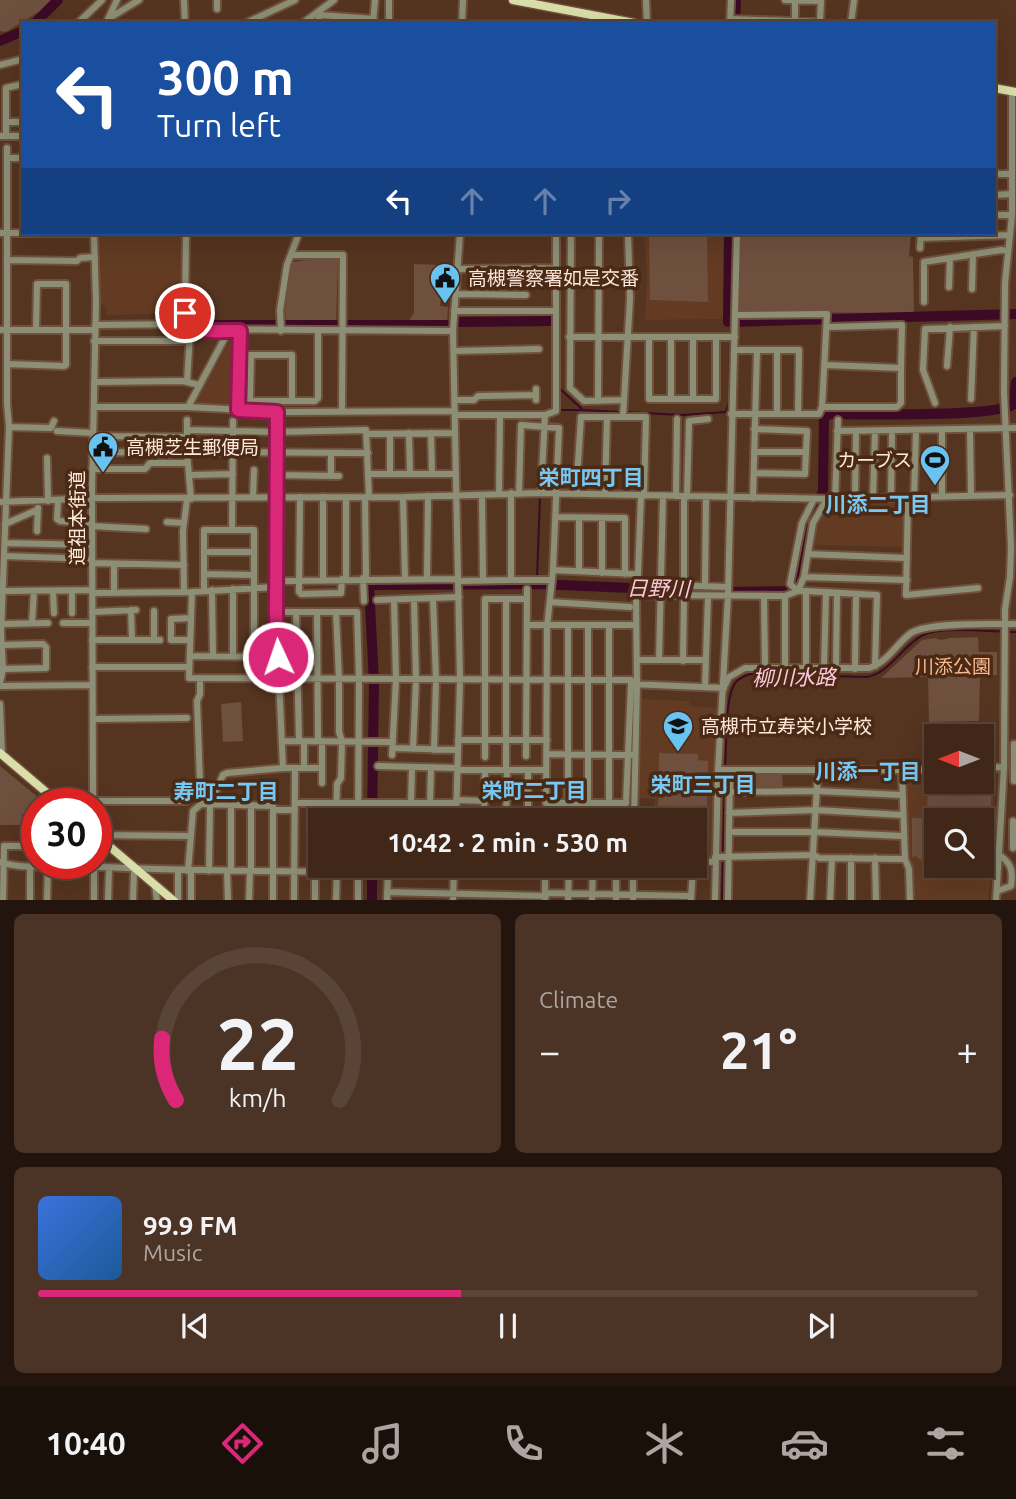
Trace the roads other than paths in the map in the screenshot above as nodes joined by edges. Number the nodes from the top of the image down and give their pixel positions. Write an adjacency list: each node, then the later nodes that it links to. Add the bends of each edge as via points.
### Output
1 (102, 0): 17 (street)
2 (117, 0): 18 (street)
3 (139, 0): 18 (street)
4 (184, 0): 19 (street)
5 (295, 0): 20 (street)
6 (334, 0): 21 (street)
7 (375, 0): 23 (street)
8 (389, 0): 24 (street)
9 (463, 0): 25 (street)
10 (513, 0): 26 (main road)
11 (646, 0): 27 (street)
12 (731, 0): 28 (street)
13 (785, 0): 14 (street)
14 (795, 0): 16 (street); 29 (street)
15 (854, 0): 31 (street)
16 (821, 1): 30 (street)
17 (80, 21)
18 (107, 21)
19 (185, 21)
20 (250, 21)
21 (306, 21)
22 (318, 21): 23 (street, via 320,15)
23 (374, 21)
24 (389, 21)
25 (462, 21)
26 (624, 21)
27 (647, 21)
28 (730, 21)
29 (795, 21)
30 (820, 21)
31 (851, 21)
32 (21, 60): 33 (street)
33 (0, 65)
34 (21, 84): 37 (street, via 6,88)
35 (996, 88): 36 (main road)
36 (1014, 92): 46 (street)
37 (3, 95): 38 (street)
38 (6, 122): 39 (street); 40 (street)
39 (21, 122)
40 (3, 136): 41 (street)
41 (21, 136)
42 (6, 148): 43 (street)
43 (6, 158): 44 (street); 49 (street)
44 (21, 158)
45 (996, 174): 46 (street)
46 (1012, 174): 47 (street)
47 (1012, 194): 48 (street); 51 (street)
48 (996, 195)
49 (4, 200): 52 (street)
50 (996, 215): 51 (street)
51 (1012, 215): 53 (street)
52 (4, 233): 70 (street)
53 (1012, 233): 65 (street)
54 (94, 235): 68 (street, 道祖本街道)
55 (186, 235): 84 (street, via 185,313)
56 (298, 235): 67 (street)
57 (460, 235): 72 (street)
58 (555, 235): 71 (street)
59 (571, 235): 98 (street)
60 (598, 235): 99 (street)
61 (628, 235): 100 (street, via 631,299)
62 (737, 235): 80 (street)
63 (921, 235): 64 (street)
64 (920, 247)
65 (1011, 249): 66 (street); 85 (street)
66 (973, 254): 69 (street); 74 (street)
67 (292, 255): 86 (street, via 343,255); 95 (street, via 280,310)
68 (95, 257): 70 (street); 89 (street, 道祖本街道)
69 (950, 258): 73 (street); 77 (street, via 924,262)
70 (5, 263): 90 (street)
71 (555, 268): 72 (street); 79 (street)
72 (458, 269): 75 (street)
73 (949, 287)
74 (972, 289)
75 (456, 294): 76 (street); 78 (street)
76 (526, 295)
77 (924, 302)
78 (454, 311): 79 (street); 97 (street)
79 (555, 312): 147 (street, via 556,411)
80 (736, 320): 81 (street, via 827,314); 105 (street)
81 (828, 325): 82 (street); 116 (street)
82 (902, 325): 83 (street); 118 (street)
83 (912, 325)
84 (192, 326): 89 (street); 93 (street); 107 (street)
85 (1005, 326): 88 (street); 162 (street)
86 (342, 327): 96 (street); 97 (street); 140 (street)
87 (950, 327): 88 (street); 117 (street); 135 (street, via 923,332 923,370)
88 (974, 327): 130 (street)
89 (95, 328): 92 (street); 106 (street, 道祖本街道)
90 (4, 330): 91 (street); 115 (street)
91 (36, 330): 92 (street); 92 (street, via 37,284 66,284)
92 (66, 330): 115 (street, via 64,366)
93 (229, 330): 94 (street); 124 (street)
94 (240, 331): 95 (street); 113 (street)
95 (281, 331): 96 (street)
96 (318, 331): 133 (street, via 318,398)
97 (453, 331): 112 (street)
98 (569, 337): 99 (street); 134 (street, via 570,388 584,401)
99 (598, 337): 100 (street); 134 (street)
100 (627, 337): 101 (street); 132 (street)
101 (649, 337): 102 (street); 128 (street, via 649,399)
102 (671, 337): 103 (street); 128 (street)
103 (693, 337): 104 (street); 129 (street)
104 (716, 337): 105 (street); 129 (street, via 716,399)
105 (735, 337): 109 (street)
106 (94, 341): 107 (street); 122 (street, 道祖本街道)
107 (189, 341): 121 (street)
108 (539, 349): 112 (street)
109 (735, 350): 110 (street); 143 (street)
110 (757, 350): 111 (street); 144 (street)
111 (778, 350): 145 (street); 146 (street, via 799,350)
112 (454, 351): 131 (street)
113 (239, 355): 114 (street); 139 (street)
114 (251, 355): 133 (street, via 292,355); 133 (street, via 250,401)
115 (7, 364): 126 (street)
116 (826, 365): 118 (street); 138 (street)
117 (947, 366)
118 (901, 368): 138 (street, via 901,403 897,407)
119 (135, 373): 123 (street)
120 (183, 373): 121 (street)
121 (184, 381): 123 (street); 124 (street); 125 (street)
122 (94, 382): 123 (street); 136 (street, 道祖本街道)
123 (135, 382)
124 (200, 385): 137 (street)
125 (183, 390)
126 (4, 395): 158 (street)
127 (536, 395): 131 (street)
128 (671, 399): 129 (street)
129 (693, 399)
130 (971, 399)
131 (455, 400): 142 (street)
132 (624, 400): 134 (street); 150 (street)
133 (292, 401)
134 (598, 401)
135 (935, 403)
136 (93, 407): 137 (street); 175 (street, 道祖本街道)
137 (188, 407): 139 (street)
138 (822, 407): 146 (street, via 819,414)
139 (238, 410): 141 (street)
140 (342, 411): 141 (street); 142 (street)
141 (277, 412): 171 (street)
142 (455, 413): 148 (street); 174 (street)
143 (731, 414): 144 (street); 231 (street)
144 (755, 414): 145 (street); 160 (street)
145 (777, 414): 146 (street)
146 (798, 414)
147 (544, 415): 148 (street); 157 (street)
148 (500, 416): 206 (street)
149 (607, 416): 150 (street); 208 (street, via 581,417); 209 (street)
150 (623, 417): 212 (street, via 646,417)
151 (187, 419): 176 (street)
152 (677, 419): 218 (street)
153 (708, 419): 227 (street, via 689,421)
154 (838, 420): 167 (street)
155 (54, 421): 158 (street, via 51,428)
156 (233, 421): 163 (street)
157 (544, 426): 204 (street); 205 (street, via 559,428); 207 (street, via 521,425)
158 (9, 427): 243 (street)
159 (1016, 428): 162 (street)
160 (754, 429): 184 (street); 185 (street, via 807,431)
161 (970, 429): 162 (street); 165 (street); 213 (street)
162 (1006, 429): 214 (street)
163 (233, 430): 171 (street); 176 (street); 182 (street)
164 (916, 430): 165 (street); 170 (street); 230 (street)
165 (942, 430): 219 (street)
166 (57, 431): 175 (street)
167 (837, 431): 168 (street); 238 (street)
168 (856, 431): 169 (street); 239 (street)
169 (875, 431): 170 (street); 233 (street)
170 (892, 431): 229 (street)
171 (276, 432): 177 (street, via 366,430); 183 (street)
172 (409, 433): 173 (street); 178 (street); 194 (street)
173 (431, 433): 174 (street); 195 (street)
174 (455, 433): 199 (street)
175 (93, 434): 179 (street); 180 (street, 道祖本街道)
176 (187, 434): 179 (street); 181 (street)
177 (366, 434): 178 (street); 188 (street)
178 (390, 434): 193 (street)
179 (139, 436): 186 (street)
180 (93, 452): 186 (street); 191 (street, 道祖本街道)
181 (187, 452): 182 (street); 186 (street); 190 (street)
182 (232, 452): 183 (street); 197 (street)
183 (277, 452): 187 (street); 201 (street)
184 (754, 452): 185 (street); 196 (street)
185 (806, 452): 196 (street, via 805,474)
186 (139, 453)
187 (331, 453): 188 (street); 202 (street)
188 (368, 453): 198 (street)
189 (49, 461): 242 (street)
190 (188, 463): 191 (street); 200 (street)
191 (92, 469): 234 (street, 道祖本街道)
192 (254, 470): 221 (street)
193 (390, 473): 194 (street); 198 (street)
194 (410, 473): 195 (street)
195 (432, 473): 199 (street)
196 (754, 473): 232 (street)
197 (233, 474): 200 (street); 220 (street)
198 (369, 474): 225 (street)
199 (456, 474): 210 (street)
200 (190, 475): 235 (street)
201 (276, 475): 202 (street); 215 (street)
202 (331, 476): 203 (street)
203 (339, 476)
204 (541, 493): 205 (street); 207 (street)
205 (557, 493): 208 (street); 245 (street)
206 (499, 494): 207 (street); 211 (street)
207 (515, 494): 284 (street)
208 (576, 494): 209 (street)
209 (605, 494): 212 (street)
210 (457, 495): 211 (street); 216 (street); 283 (street)
211 (482, 495): 280 (street)
212 (642, 495): 217 (street); 273 (street)
213 (971, 495): 214 (street); 219 (street)
214 (1010, 495): 259 (street)
215 (276, 496): 221 (street); 222 (street); 287 (street)
216 (428, 496): 226 (street); 279 (street)
217 (663, 496): 218 (street); 289 (street)
218 (676, 496): 227 (street)
219 (942, 496): 230 (street)
220 (232, 497): 221 (street); 235 (street); 253 (street)
221 (253, 497)
222 (300, 497): 223 (street); 281 (street)
223 (323, 497): 224 (street); 282 (street)
224 (346, 497): 225 (street); 278 (street)
225 (367, 497): 226 (street); 275 (street)
226 (403, 497): 276 (street)
227 (686, 497): 228 (street); 290 (street)
228 (706, 497): 231 (street); 291 (street)
229 (891, 497): 230 (street); 233 (street)
230 (911, 497): 264 (street)
231 (729, 498): 232 (street); 302 (street)
232 (753, 498): 236 (street)
233 (873, 498): 239 (street)
234 (92, 499): 235 (street); 240 (street); 252 (street, 道祖本街道)
235 (189, 499): 251 (street)
236 (814, 499): 237 (street); 255 (street)
237 (827, 499): 238 (street); 256 (street)
238 (835, 499): 239 (street)
239 (855, 499)
240 (58, 500): 242 (street); 252 (street, via 60,522)
241 (38, 501): 242 (street); 243 (street); 244 (street)
242 (48, 501)
243 (3, 502): 250 (street)
244 (37, 510): 250 (street); 254 (street)
245 (556, 517): 246 (street); 268 (street)
246 (579, 518): 247 (street); 269 (street)
247 (603, 518): 270 (street); 272 (street, via 625,518)
248 (141, 520): 252 (street, via 143,529)
249 (167, 522): 251 (street)
250 (3, 523): 257 (street)
251 (184, 523): 267 (street)
252 (92, 524): 258 (street, 道祖本街道)
253 (232, 530): 260 (street, via 204,530); 261 (street, via 254,530)
254 (37, 531)
255 (801, 531): 256 (street); 303 (street, via 790,584)
256 (811, 533): 262 (street)
257 (3, 541): 258 (street); 263 (street)
258 (92, 545): 265 (street, 道祖本街道)
259 (1014, 547): 347 (street)
260 (204, 552): 261 (street); 271 (street)
261 (253, 552): 274 (street)
262 (808, 554): 264 (street); 277 (street)
263 (3, 558): 265 (street); 298 (street)
264 (907, 558): 286 (street)
265 (92, 561): 266 (street); 304 (street, 道祖本街道)
266 (114, 564): 267 (street); 305 (street)
267 (184, 565): 306 (street)
268 (553, 570): 269 (street); 285 (street)
269 (579, 571): 270 (street)
270 (602, 573): 272 (street)
271 (204, 574): 274 (street); 296 (street)
272 (625, 574): 273 (street)
273 (638, 574): 288 (street)
274 (253, 575): 292 (street)
275 (364, 578): 276 (street); 278 (street); 323 (street)
276 (405, 578): 279 (street)
277 (804, 578): 286 (street); 303 (street)
278 (344, 579): 281 (street, via 341,593 301,594); 282 (street)
279 (428, 579): 283 (street)
280 (483, 579): 283 (street); 284 (street)
281 (299, 580): 282 (street); 287 (street)
282 (323, 580)
283 (458, 580): 316 (street)
284 (511, 580): 285 (street)
285 (552, 580): 324 (street)
286 (907, 580): 293 (street, via 906,595)
287 (276, 584): 292 (street); 328 (street)
288 (636, 584): 289 (street); 310 (street)
289 (661, 585): 290 (street); 311 (street)
290 (684, 585): 291 (street)
291 (705, 585): 302 (street)
292 (253, 587): 294 (street); 357 (street)
293 (978, 588)
294 (233, 589): 297 (street); 356 (street)
295 (527, 589): 320 (street)
296 (204, 590): 297 (street); 306 (street)
297 (212, 590): 355 (street)
298 (2, 591): 299 (street); 338 (street)
299 (34, 591): 300 (street); 335 (street)
300 (53, 591): 301 (street); 332 (street)
301 (72, 591): 304 (street); 333 (street)
302 (728, 591): 313 (street); 314 (street); 359 (street)
303 (802, 591): 307 (street); 315 (street); 369 (street)
304 (92, 592): 305 (street); 327 (street, 道祖本街道)
305 (114, 592): 306 (street)
306 (188, 592): 334 (street)
307 (826, 593): 308 (street); 370 (street)
308 (836, 593): 309 (street); 371 (street)
309 (856, 594): 364 (street, via 877,595); 373 (street)
310 (636, 595): 311 (street); 346 (street)
311 (661, 595): 312 (street); 361 (street)
312 (684, 595): 313 (street); 363 (street)
313 (708, 596): 362 (street)
314 (764, 596): 315 (street); 367 (street)
315 (785, 596): 368 (street)
316 (458, 597): 317 (street); 386 (street)
317 (433, 598): 318 (street); 385 (street)
318 (414, 599): 322 (street); 384 (street)
319 (506, 599): 320 (street); 387 (street, via 485,599); 388 (street)
320 (527, 599): 341 (street)
321 (377, 600): 322 (street)
322 (394, 600): 381 (street)
323 (364, 601)
324 (550, 602): 325 (street); 342 (street)
325 (630, 607)
326 (154, 611): 350 (street, via 157,640)
327 (92, 612): 337 (street, 道祖本街道); 350 (street, via 133,610)
328 (276, 612): 329 (street); 358 (street)
329 (296, 612): 330 (street); 377 (street)
330 (317, 612): 331 (street); 378 (street)
331 (336, 612): 379 (street); 380 (street, via 357,612)
332 (54, 613)
333 (72, 613)
334 (191, 618): 351 (street); 351 (street, via 171,619 171,640)
335 (32, 623): 336 (street); 338 (street)
336 (48, 623)
337 (92, 623): 339 (street); 349 (street, 道祖本街道)
338 (2, 624): 348 (street)
339 (63, 624)
340 (1016, 624): 347 (street)
341 (527, 625): 342 (street); 382 (street)
342 (547, 625): 343 (street); 383 (street)
343 (568, 625): 344 (street); 389 (street)
344 (588, 625): 345 (street); 390 (street)
345 (609, 625): 346 (street); 391 (street)
346 (636, 625): 360 (street)
347 (1005, 625): 364 (street, via 920,629); 426 (street)
348 (1, 633): 352 (street)
349 (92, 640): 350 (street); 365 (street, 道祖本街道)
350 (132, 640)
351 (190, 640): 354 (street)
352 (2, 645): 353 (street); 372 (street, via 46,647 46,668)
353 (1, 656): 372 (street)
354 (190, 656): 355 (street); 366 (street)
355 (214, 656): 356 (street)
356 (233, 656): 357 (street)
357 (254, 656): 358 (street)
358 (278, 657): 376 (street)
359 (725, 659): 374 (street); 396 (street)
360 (637, 660): 361 (street); 393 (street)
361 (659, 660): 363 (street)
362 (706, 660): 363 (street); 395 (street)
363 (683, 661)
364 (875, 666): 373 (street)
365 (92, 667): 366 (street); 394 (street, 道祖本街道)
366 (189, 667): 375 (street, via 189,678)
367 (765, 667): 368 (street); 374 (street)
368 (785, 667): 369 (street)
369 (806, 667): 370 (street)
370 (824, 668): 371 (street)
371 (836, 668): 373 (street)
372 (3, 669): 392 (street)
373 (855, 669)
374 (733, 674): 396 (street)
375 (200, 678): 376 (street); 455 (street, via 200,783)
376 (281, 678): 377 (street); 405 (street)
377 (298, 679): 378 (street); 406 (street)
378 (319, 679): 379 (street); 407 (street)
379 (339, 679): 380 (street); 408 (street)
380 (359, 679): 381 (street); 409 (street)
381 (396, 679): 384 (street); 411 (street)
382 (527, 679): 383 (street); 388 (street); 403 (street)
383 (547, 679): 389 (street); 404 (street)
384 (415, 680): 385 (street); 412 (street)
385 (436, 680): 386 (street); 413 (street)
386 (460, 680): 387 (street); 400 (street)
387 (485, 680): 388 (street); 401 (street)
388 (506, 680): 402 (street)
389 (567, 680): 390 (street); 417 (street)
390 (588, 680): 391 (street); 421 (street)
391 (609, 680): 393 (street); 418 (street)
392 (0, 684): 394 (street)
393 (634, 684): 395 (street); 419 (street)
394 (92, 685): 399 (street, 道祖本街道)
395 (705, 687): 396 (street)
396 (724, 688): 436 (street)
397 (0, 704): 415 (street)
398 (187, 718): 399 (street)
399 (93, 719): 446 (street, 道祖本街道)
400 (458, 740): 401 (street); 414 (street)
401 (485, 740): 402 (street); 422 (street)
402 (506, 740): 403 (street); 433 (street)
403 (526, 740): 404 (street); 420 (street)
404 (547, 740): 416 (street)
405 (282, 741): 406 (street); 427 (street)
406 (301, 741): 407 (street); 429 (street)
407 (320, 741): 408 (street); 430 (street)
408 (342, 741): 409 (street); 457 (street)
409 (359, 741): 411 (street); 462 (street)
410 (1014, 744): 443 (street)
411 (393, 748): 412 (street)
412 (413, 749): 413 (street)
413 (434, 750): 414 (street)
414 (458, 750): 432 (street)
415 (1, 754): 445 (main road)
416 (547, 754): 417 (street); 435 (street)
417 (568, 754): 421 (street); 459 (street)
418 (609, 755): 419 (street); 421 (street); 461 (street)
419 (632, 755): 461 (street, via 626,803); 473 (street)
420 (526, 756)
421 (589, 756): 460 (street)
422 (485, 757)
423 (378, 766): 424 (street)
424 (412, 767): 431 (street); 453 (street)
425 (994, 767): 426 (street)
426 (1003, 767): 442 (street)
427 (283, 768): 428 (street); 455 (street, via 226,773)
428 (295, 768): 429 (street); 465 (street)
429 (303, 768): 430 (street)
430 (322, 768): 444 (street)
431 (431, 768): 432 (street); 458 (street)
432 (457, 769): 438 (street); 454 (street)
433 (506, 770): 434 (street); 438 (street); 471 (street)
434 (528, 770): 435 (street); 472 (street)
435 (546, 770): 459 (street, via 546,803)
436 (718, 770): 439 (street); 496 (street)
437 (818, 770): 439 (street); 441 (street); 447 (street)
438 (485, 771): 451 (street)
439 (730, 771): 448 (street)
440 (924, 771): 441 (street)
441 (902, 772): 449 (street)
442 (1003, 781): 443 (street); 478 (street)
443 (1015, 781)
444 (322, 783)
445 (41, 788)
446 (93, 788)
447 (817, 791): 448 (street); 449 (street); 475 (street)
448 (730, 792): 476 (street)
449 (902, 795): 477 (street)
450 (187, 801): 452 (street)
451 (485, 801): 454 (street); 470 (street)
452 (112, 802)
453 (411, 802): 458 (street); 462 (street)
454 (456, 802): 458 (street); 469 (street)
455 (206, 803): 463 (street); 483 (street, via 193,811); 503 (street)
456 (315, 803): 457 (street); 465 (street); 466 (street)
457 (336, 803): 462 (street); 467 (street)
458 (430, 803)
459 (568, 803): 460 (street)
460 (588, 803): 461 (street)
461 (609, 803)
462 (358, 804): 468 (street)
463 (231, 806): 464 (street); 504 (street)
464 (251, 806): 474 (street, via 273,806); 505 (street)
465 (295, 806): 474 (street); 507 (street)
466 (315, 808)
467 (336, 808)
468 (358, 808)
469 (456, 808)
470 (485, 808)
471 (506, 808)
472 (528, 808)
473 (634, 808)
474 (273, 810): 506 (street)
475 (817, 810): 476 (street); 477 (street); 481 (street)
476 (729, 813): 480 (street)
477 (902, 815): 484 (street)
478 (1002, 821): 479 (street); 489 (street)
479 (1015, 821): 486 (street)
480 (729, 832): 481 (street); 490 (street)
481 (815, 832): 484 (street); 488 (street)
482 (112, 835): 483 (street)
483 (191, 836): 502 (street)
484 (903, 836): 494 (street)
485 (21, 846): 497 (street, via 4,846)
486 (1013, 848)
487 (112, 849): 500 (main road)
488 (814, 855): 490 (street); 491 (street); 554 (street)
489 (999, 855): 525 (street); 525 (street, via 1011,866 1012,881 1011,886)
490 (729, 857): 496 (street); 553 (street)
491 (832, 858): 492 (street); 555 (street)
492 (851, 858): 493 (street); 556 (street)
493 (876, 859): 494 (street); 557 (street)
494 (905, 859): 558 (street)
495 (707, 860): 496 (street)
496 (715, 860): 552 (street)
497 (2, 863): 498 (street); 534 (street)
498 (21, 865)
499 (112, 869): 500 (street)
500 (136, 870): 501 (street); 524 (main road); 539 (street)
501 (178, 871): 502 (street); 542 (street)
502 (190, 871): 503 (street); 543 (street)
503 (209, 871): 504 (street)
504 (229, 871): 505 (street); 544 (street)
505 (250, 871): 506 (street); 545 (street)
506 (273, 871): 507 (street); 546 (street)
507 (294, 871): 508 (street); 547 (street)
508 (308, 872)
509 (315, 878): 548 (street)
510 (337, 878): 549 (street)
511 (358, 878): 550 (street)
512 (387, 878): 526 (street)
513 (454, 878): 527 (street)
514 (545, 878): 528 (street)
515 (569, 878): 529 (street)
516 (593, 878): 530 (street)
517 (617, 878): 531 (street)
518 (633, 878): 532 (street)
519 (692, 878): 533 (street)
520 (30, 879): 535 (street)
521 (45, 879): 536 (street)
522 (94, 879): 537 (street)
523 (109, 879): 538 (street)
524 (155, 885): 540 (street); 541 (main road)
525 (997, 891): 559 (street)
526 (387, 892): 527 (street); 551 (street)
527 (453, 897): 528 (street)
528 (546, 897): 529 (street)
529 (568, 897): 530 (street)
530 (592, 897): 531 (street)
531 (616, 897): 532 (street)
532 (633, 897): 533 (street)
533 (691, 898)
534 (3, 900)
535 (30, 900)
536 (47, 900)
537 (94, 900)
538 (108, 900)
539 (133, 900)
540 (157, 900)
541 (175, 900)
542 (176, 900)
543 (191, 900)
544 (228, 900)
545 (249, 900)
546 (272, 900)
547 (294, 900)
548 (315, 900)
549 (336, 900)
550 (358, 900)
551 (387, 900)
552 (715, 900)
553 (728, 900)
554 (810, 900)
555 (831, 900)
556 (851, 900)
557 (876, 900)
558 (910, 900)
559 (996, 900)

